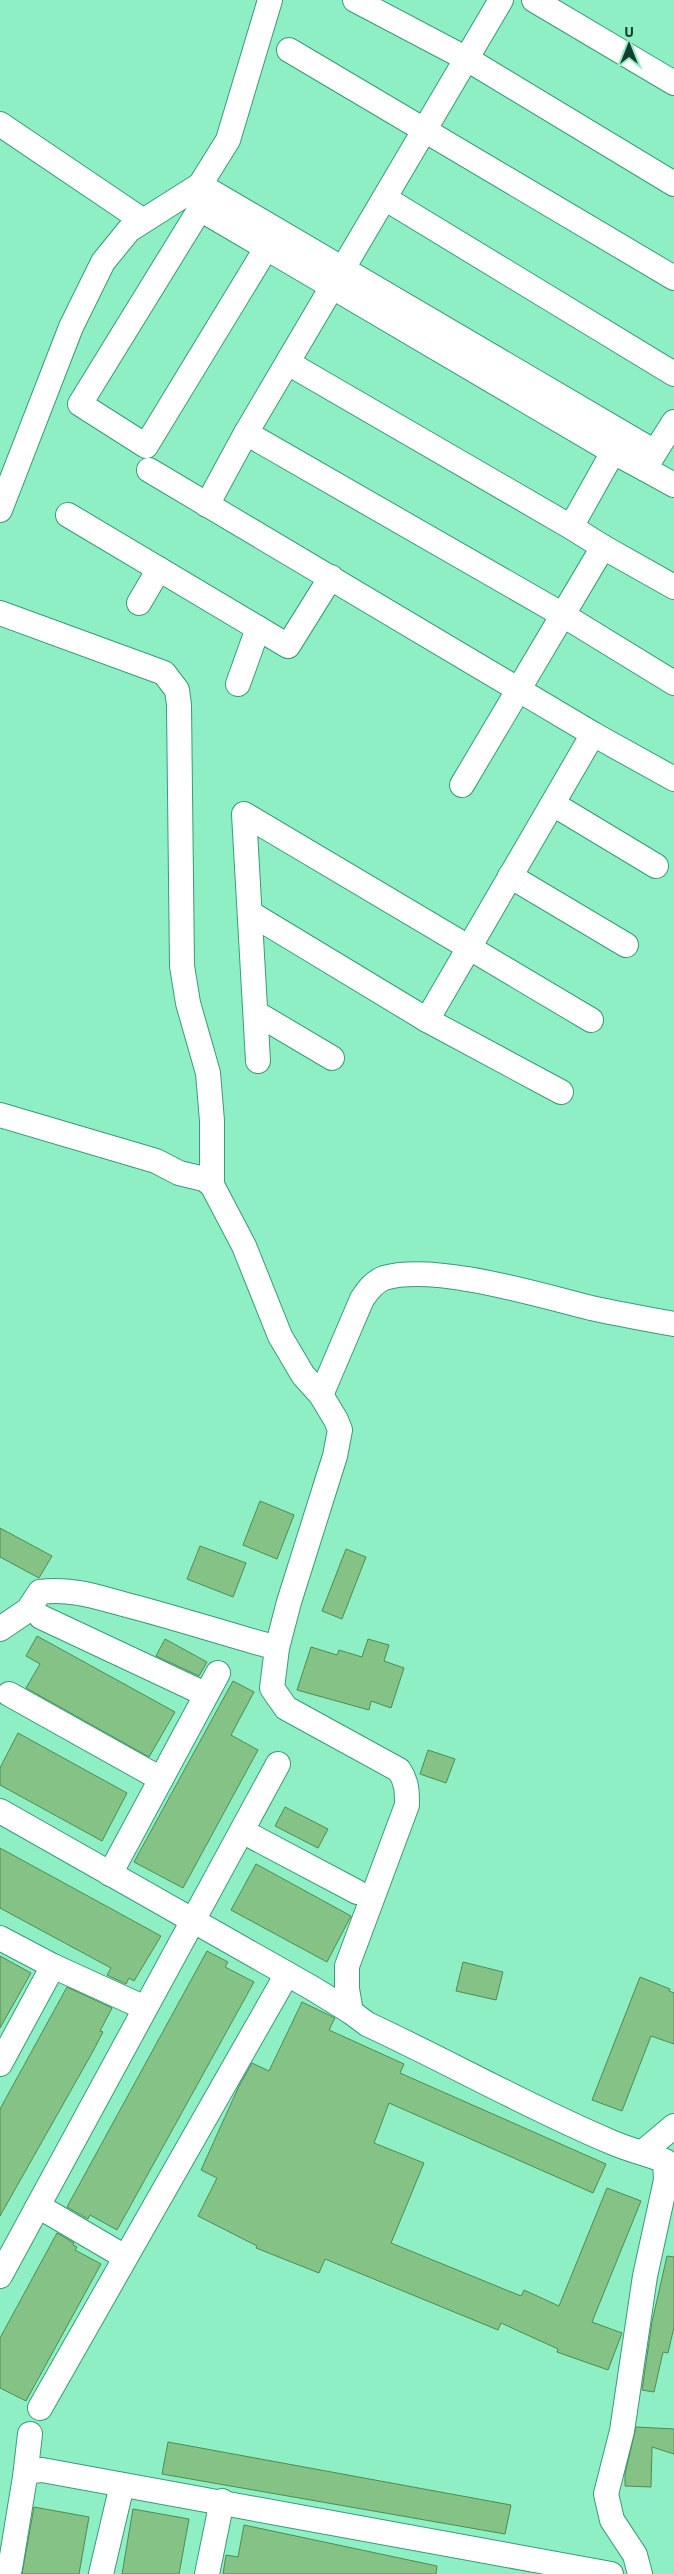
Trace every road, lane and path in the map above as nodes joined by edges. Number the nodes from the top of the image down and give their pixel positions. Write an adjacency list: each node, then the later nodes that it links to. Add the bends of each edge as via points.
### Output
1 (270, 0): 11 (street, via 230,133)
2 (355, 0): 6 (street)
3 (500, 0): 6 (street)
4 (534, 0): 7 (street)
5 (289, 50): 9 (street)
6 (467, 59): 9 (street); 10 (street)
7 (674, 83)
8 (0, 124): 13 (street)
9 (424, 129): 12 (street); 16 (street)
10 (674, 184)
11 (200, 185): 13 (street); 15 (street)
12 (386, 199): 15 (street); 18 (street)
13 (142, 220): 26 (street, via 118,240 87,291)
14 (267, 247): 14 (street, via 200,209 80,404 146,446); 15 (street)
15 (338, 278): 17 (street); 21 (street); 22 (street)
16 (674, 278)
17 (288, 363): 20 (street); 28 (street)
18 (674, 374)
19 (674, 422): 22 (street)
20 (246, 433): 25 (street); 35 (street)
21 (613, 452): 22 (street); 28 (street)
22 (650, 460): 24 (street)
23 (149, 470): 25 (street)
24 (674, 485)
25 (207, 504): 31 (street)
26 (0, 510)
27 (68, 515): 30 (street)
28 (570, 527): 29 (street)
29 (603, 547): 32 (street); 35 (street)
30 (159, 569): 33 (street); 36 (street)
31 (331, 577): 36 (street, via 288,646); 39 (street)
32 (674, 587)
33 (139, 603)
34 (0, 613): 56 (street, via 164,673 177,690 182,966 190,1010 208,1073)
35 (562, 615): 38 (street); 39 (street)
36 (258, 628): 37 (street)
37 (238, 684)
38 (674, 684)
39 (519, 689): 40 (street); 42 (street)
40 (593, 734): 41 (street); 43 (street)
41 (674, 780)
42 (462, 785)
43 (554, 804): 44 (street); 45 (street)
44 (656, 866)
45 (510, 876): 47 (street); 48 (street)
46 (250, 913): 48 (street, via 244,814); 49 (street); 50 (street)
47 (626, 945)
48 (470, 946): 50 (street); 51 (street)
49 (256, 1013): 52 (street); 53 (street)
50 (427, 1020): 54 (street)
51 (591, 1020)
52 (332, 1058)
53 (258, 1061)
54 (562, 1092)
55 (0, 1115): 56 (street, via 156,1161)
56 (212, 1185): 58 (street, via 244,1246 280,1336 303,1375)
57 (674, 1324): 58 (street, via 429,1274 383,1279 370,1287 362,1299)
58 (321, 1395): 61 (street, via 340,1430)
59 (41, 1617): 64 (street)
60 (0, 1629): 61 (street, via 28,1610 40,1592 59,1589 169,1615)
61 (277, 1648): 76 (street, via 272,1688 286,1708 399,1770 406,1780 407,1805 347,1966)
62 (218, 1673): 64 (street)
63 (9, 1694): 66 (street)
64 (205, 1694): 66 (street)
65 (278, 1764): 68 (street)
66 (161, 1780): 69 (street)
67 (0, 1811): 69 (street)
68 (242, 1831): 70 (street); 71 (street)
69 (110, 1874): 71 (street)
70 (357, 1892)
71 (193, 1920): 74 (street); 75 (street)
72 (0, 1938): 73 (street)
73 (53, 1966): 75 (street); 77 (street)
74 (287, 1974): 76 (street); 82 (street)
75 (145, 2008): 81 (street)
76 (351, 2012): 80 (street, via 367,2024 544,2111 613,2143)
77 (8, 2030): 78 (street)
78 (0, 2064)
79 (674, 2126): 80 (street)
80 (643, 2152): 93 (street, via 665,2161 666,2180 645,2276 622,2431 606,2494 612,2520 635,2556)
81 (38, 2206): 82 (street); 83 (street)
82 (125, 2256): 84 (street)
83 (4, 2260)
84 (40, 2408)
85 (30, 2434): 86 (street)
86 (25, 2477): 87 (street, via 32,2471 42,2470); 89 (street)
87 (122, 2485): 88 (street); 91 (street)
88 (222, 2501): 90 (street); 92 (street)
89 (10, 2568)
90 (602, 2573)
91 (101, 2574)
92 (207, 2574)
93 (640, 2574)

